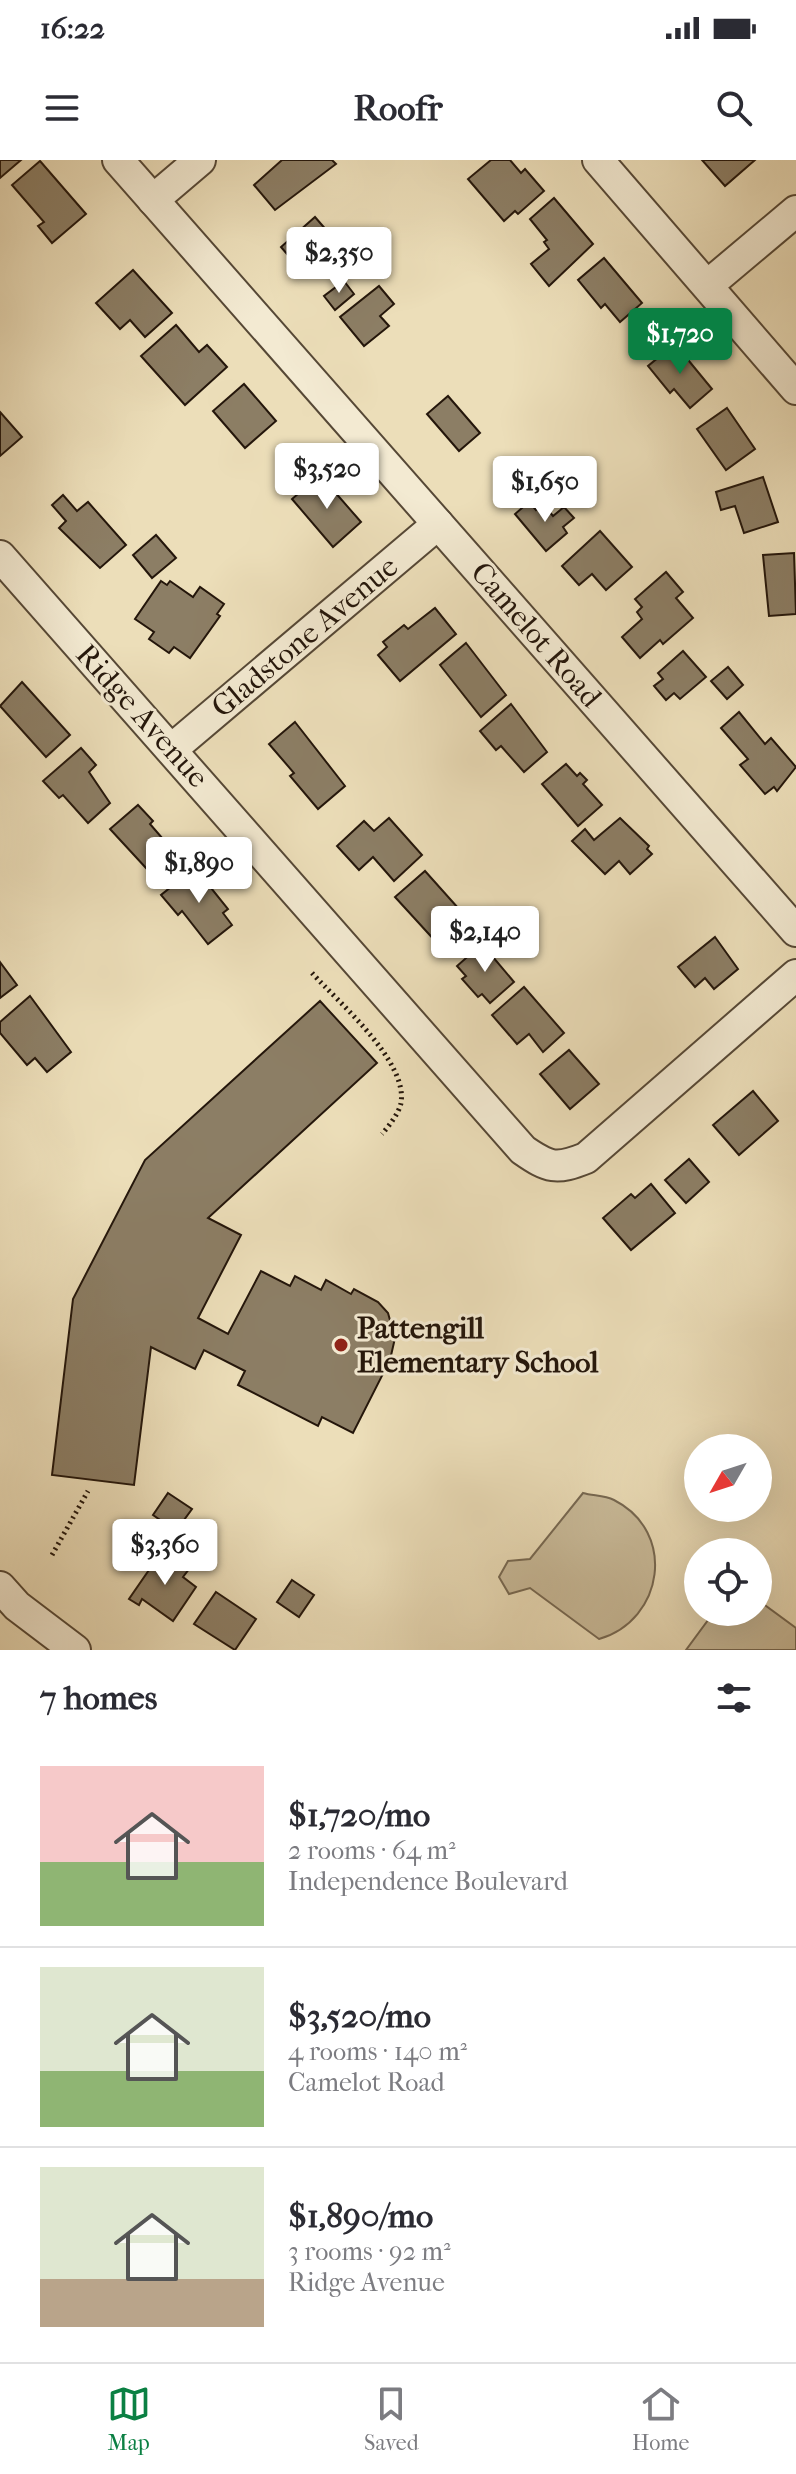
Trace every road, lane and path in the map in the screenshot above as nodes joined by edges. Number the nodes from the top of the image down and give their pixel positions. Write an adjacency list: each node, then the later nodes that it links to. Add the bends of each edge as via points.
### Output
1 (118, 160): 4 (street, Camelot Road)
2 (200, 160): 4 (street)
3 (598, 160): 6 (street)
4 (153, 200): 8 (street, Camelot Road)
5 (796, 211): 6 (street)
6 (708, 285): 7 (street)
7 (796, 389)
8 (438, 524): 10 (street, Gladstone Avenue); 11 (street, Camelot Road)
9 (0, 556): 10 (street, Ridge Avenue)
10 (172, 749): 13 (street, Ridge Avenue, via 523,1150 545,1165 565,1166 586,1158)
11 (796, 931)
12 (312, 973): 14 (path, via 385,1053 401,1082 401,1105)
13 (796, 975)
14 (382, 1134)
15 (88, 1491): 16 (path)
16 (52, 1555)
17 (0, 1587): 18 (street)
18 (75, 1650)

